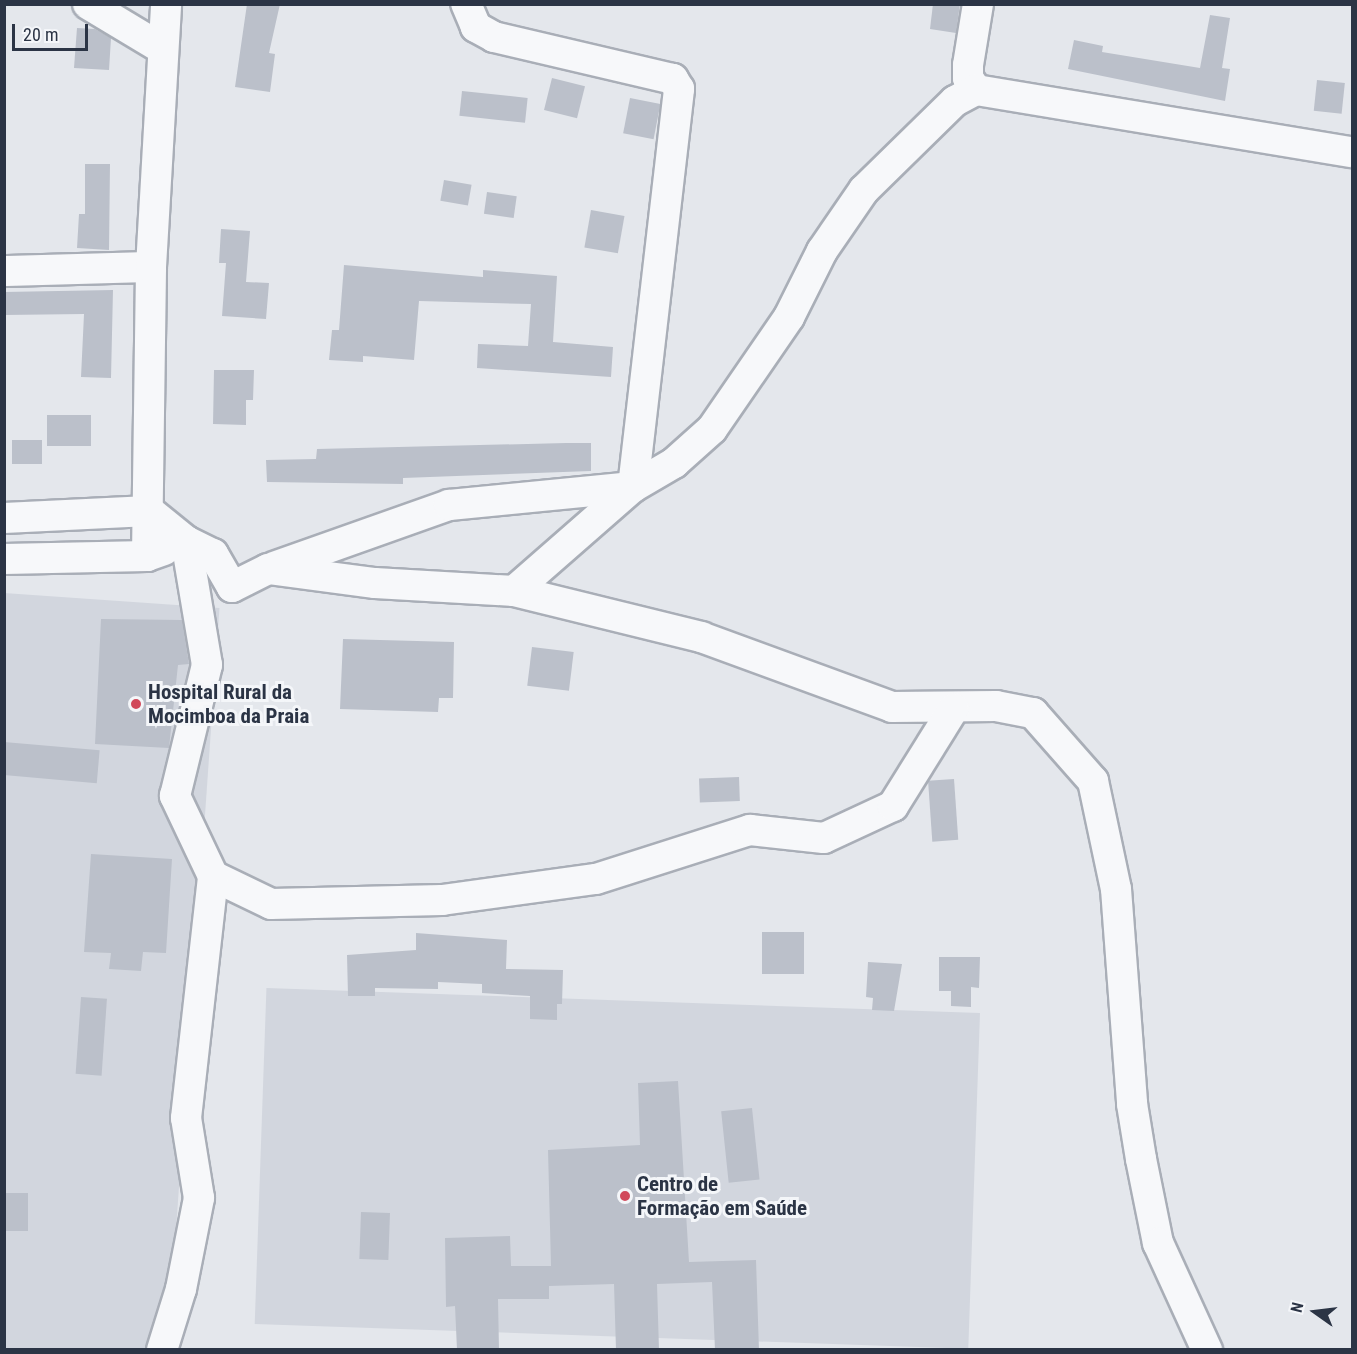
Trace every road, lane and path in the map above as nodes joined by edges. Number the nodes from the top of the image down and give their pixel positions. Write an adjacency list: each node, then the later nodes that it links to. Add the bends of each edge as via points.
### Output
1 (88, 4): 5 (street)
2 (166, 4): 5 (street)
3 (466, 4): 10 (street, via 476,27 494,37 673,79 679,89)
4 (978, 4): 6 (street, via 968,65 968,78)
5 (163, 49): 8 (street)
6 (976, 90): 7 (street); 10 (street, via 955,101 864,190 822,251 789,316 712,429 674,463)
7 (1353, 152)
8 (151, 267): 9 (street); 11 (street)
9 (4, 271)
10 (633, 487): 16 (street, via 448,504); 17 (street)
11 (149, 511): 12 (street); 13 (street); 14 (street)
12 (4, 518)
13 (186, 541): 14 (street); 16 (street, via 213,554 232,587); 19 (street, via 207,665 175,796)
14 (147, 556): 15 (street)
15 (4, 559)
16 (268, 569): 17 (street, via 375,583)
17 (514, 591): 18 (street, via 701,637 892,706)
18 (954, 708): 19 (street, via 893,806 824,838 750,830 596,879 442,900 271,904); 21 (street, via 996,706 1033,713 1093,781 1116,889 1132,1104 1141,1159 1158,1243)
19 (213, 876): 20 (street, via 186,1118 200,1198 181,1289)
20 (162, 1350)
21 (1207, 1350)

